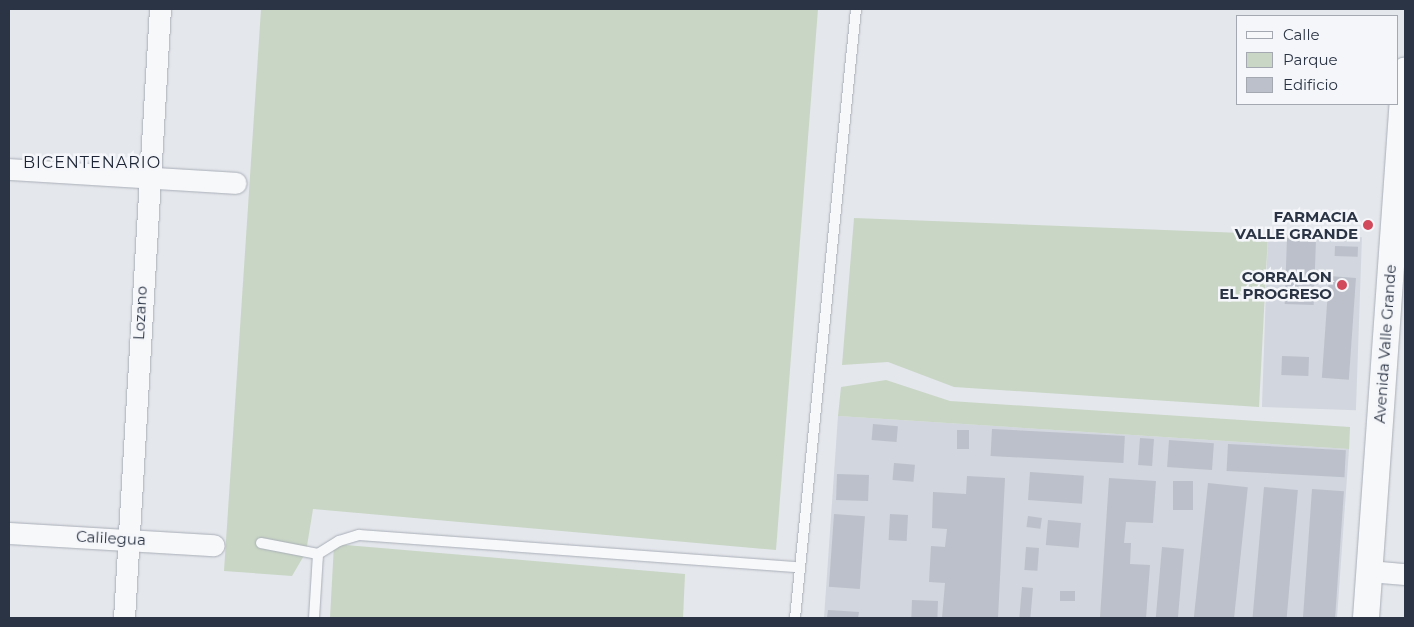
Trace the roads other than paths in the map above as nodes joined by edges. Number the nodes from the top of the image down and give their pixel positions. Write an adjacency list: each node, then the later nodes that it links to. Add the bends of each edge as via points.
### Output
1 (160, 9): 5 (street, Lozano)
2 (856, 9): 13 (lane)
3 (1405, 70): 7 (street, Avenida Valle Grande)
4 (9, 169): 5 (street)
5 (147, 178): 6 (street); 9 (street, Lozano)
6 (236, 183)
7 (1398, 262): 14 (street, Avenida Valle Grande)
8 (9, 533): 9 (street, Calilegua)
9 (128, 539): 11 (street, Calilegua); 16 (street, Lozano)
10 (261, 543): 12 (lane)
11 (214, 545)
12 (318, 554): 13 (lane, via 339,541 359,535); 17 (lane)
13 (798, 567): 18 (lane)
14 (1369, 571): 15 (street); 19 (street, Avenida Valle Grande)
15 (1405, 574)
16 (124, 618)
17 (314, 618)
18 (795, 618)
19 (1366, 618)

